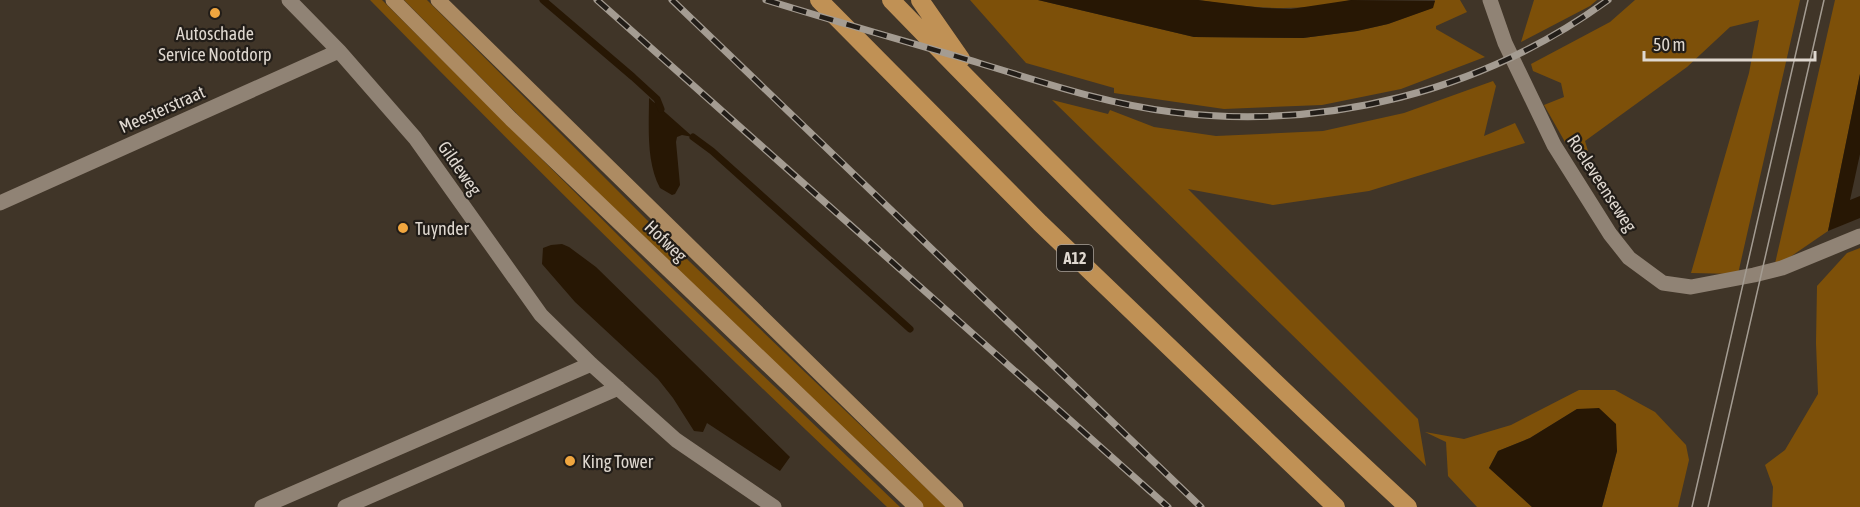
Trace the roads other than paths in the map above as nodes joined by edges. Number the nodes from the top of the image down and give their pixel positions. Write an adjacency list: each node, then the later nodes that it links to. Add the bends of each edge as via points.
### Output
1 (289, 0): 8 (street, Gildeweg)
2 (393, 0): 17 (main road, Hofweg, via 528,136)
3 (438, 0): 18 (main road, Hofweg)
4 (891, 0): 9 (highway)
5 (920, 0): 9 (highway)
6 (1490, 0): 11 (street, Roeleveenseweg, via 1522,81 1560,155 1629,258 1663,283 1690,287 1754,275 1782,268)
7 (820, 1): 19 (highway, A12, via 1048,231)
8 (339, 51): 10 (street, Meesterstraat); 12 (street, Gildeweg, via 415,138 541,315)
9 (992, 104): 20 (highway)
10 (0, 203)
11 (1860, 236)
12 (591, 364): 13 (street, Gildeweg); 14 (street)
13 (618, 388): 15 (street); 16 (street, Gildeweg, via 676,440)
14 (262, 507)
15 (345, 507)
16 (774, 507)
17 (916, 507)
18 (956, 507)
19 (1336, 507)
20 (1408, 507)

